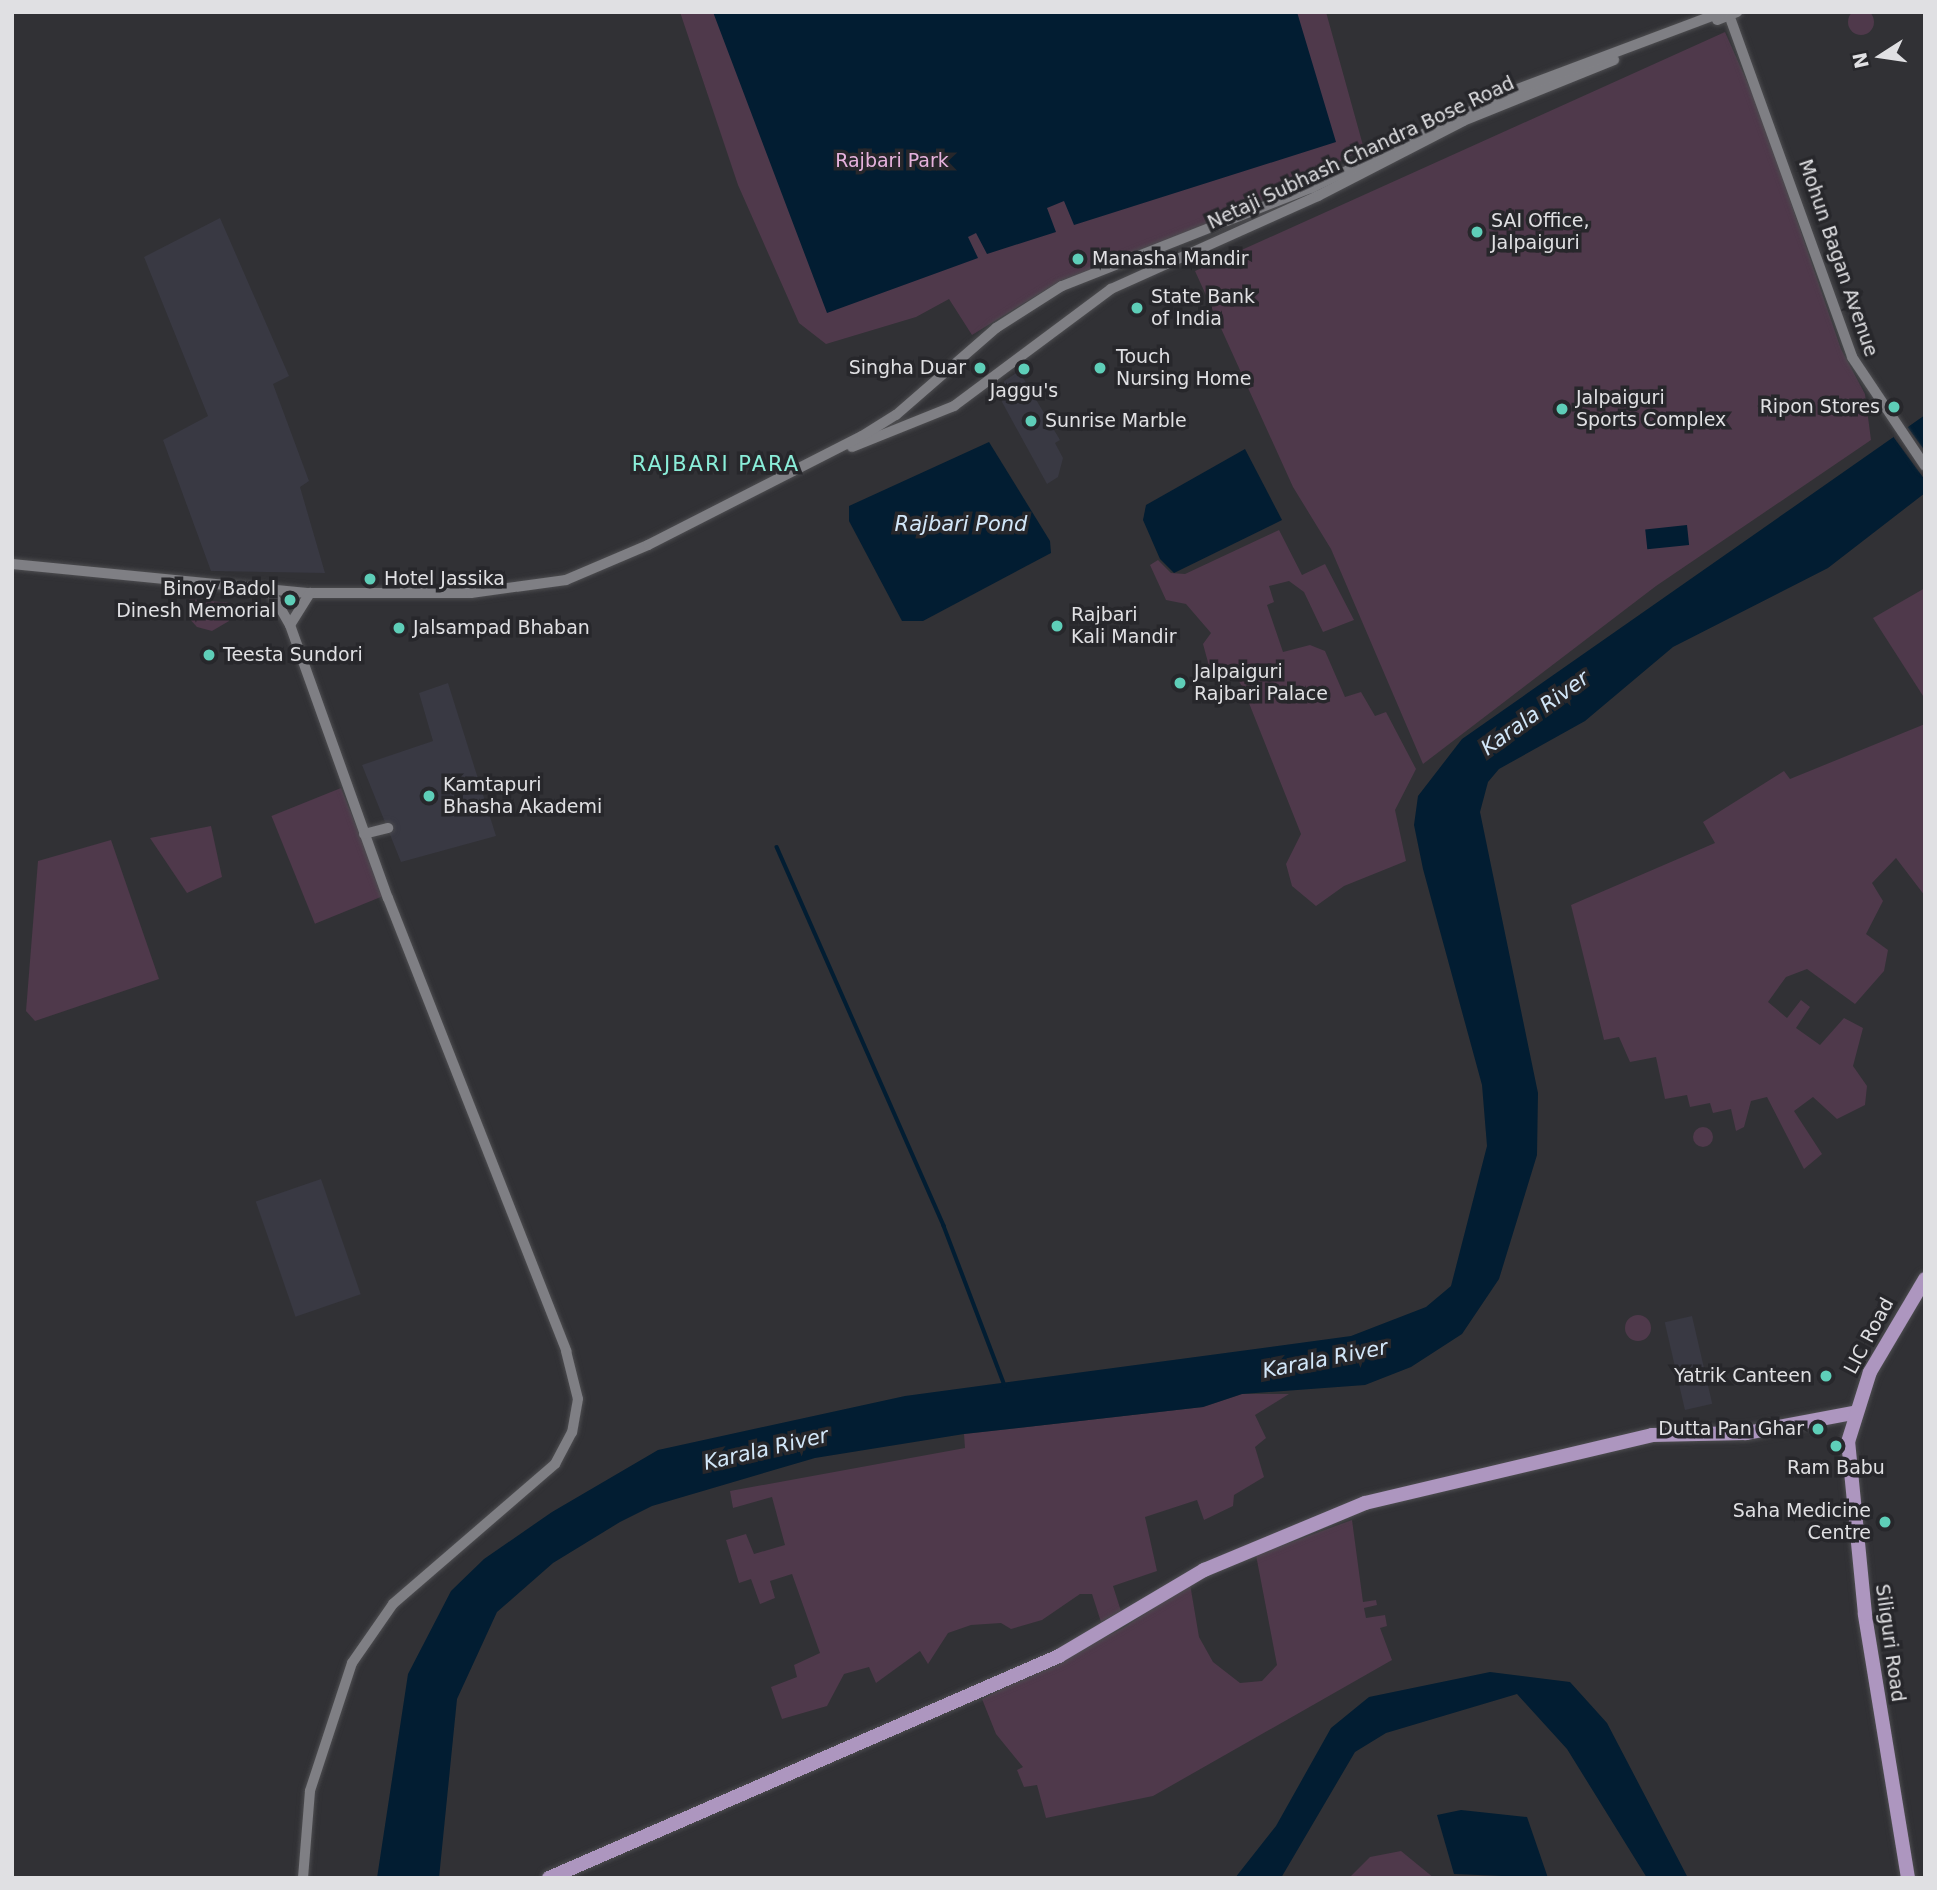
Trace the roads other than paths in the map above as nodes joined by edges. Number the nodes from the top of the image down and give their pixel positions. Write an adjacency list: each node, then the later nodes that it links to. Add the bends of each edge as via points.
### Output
1 (1731, 13): 2 (street, Netaji Subhash Chandra Bose Road, via 1515,90); 4 (street, Mohun Bagan Avenue, via 1850,352)
2 (1373, 161): 3 (street, Netaji Subhash Chandra Bose Road, via 1111,289 998,377 926,421); 3 (street, Netaji Subhash Chandra Bose Road, via 1038,299 896,415)
3 (833, 453): 7 (street, Netaji Subhash Chandra Bose Road, via 566,580 471,593)
4 (1925, 466)
5 (12, 564): 6 (street, Netaji Subhash Chandra Bose Road)
6 (270, 590): 7 (street, Netaji Subhash Chandra Bose Road); 8 (street)
7 (310, 593): 8 (street)
8 (290, 625): 10 (street)
9 (388, 828): 10 (street)
10 (364, 834): 13 (street, via 566,1351 576,1418 555,1464 393,1604 352,1663 310,1791)
11 (1925, 1279): 12 (main road, LIC Road, via 1887,1338)
12 (1853, 1413): 14 (main road, via 1746,1433 1652,1435 1365,1503 1204,1570 1059,1656); 15 (main road, Siliguri Road, via 1848,1464 1863,1602)
13 (303, 1878)
14 (549, 1878)
15 (1908, 1878)

